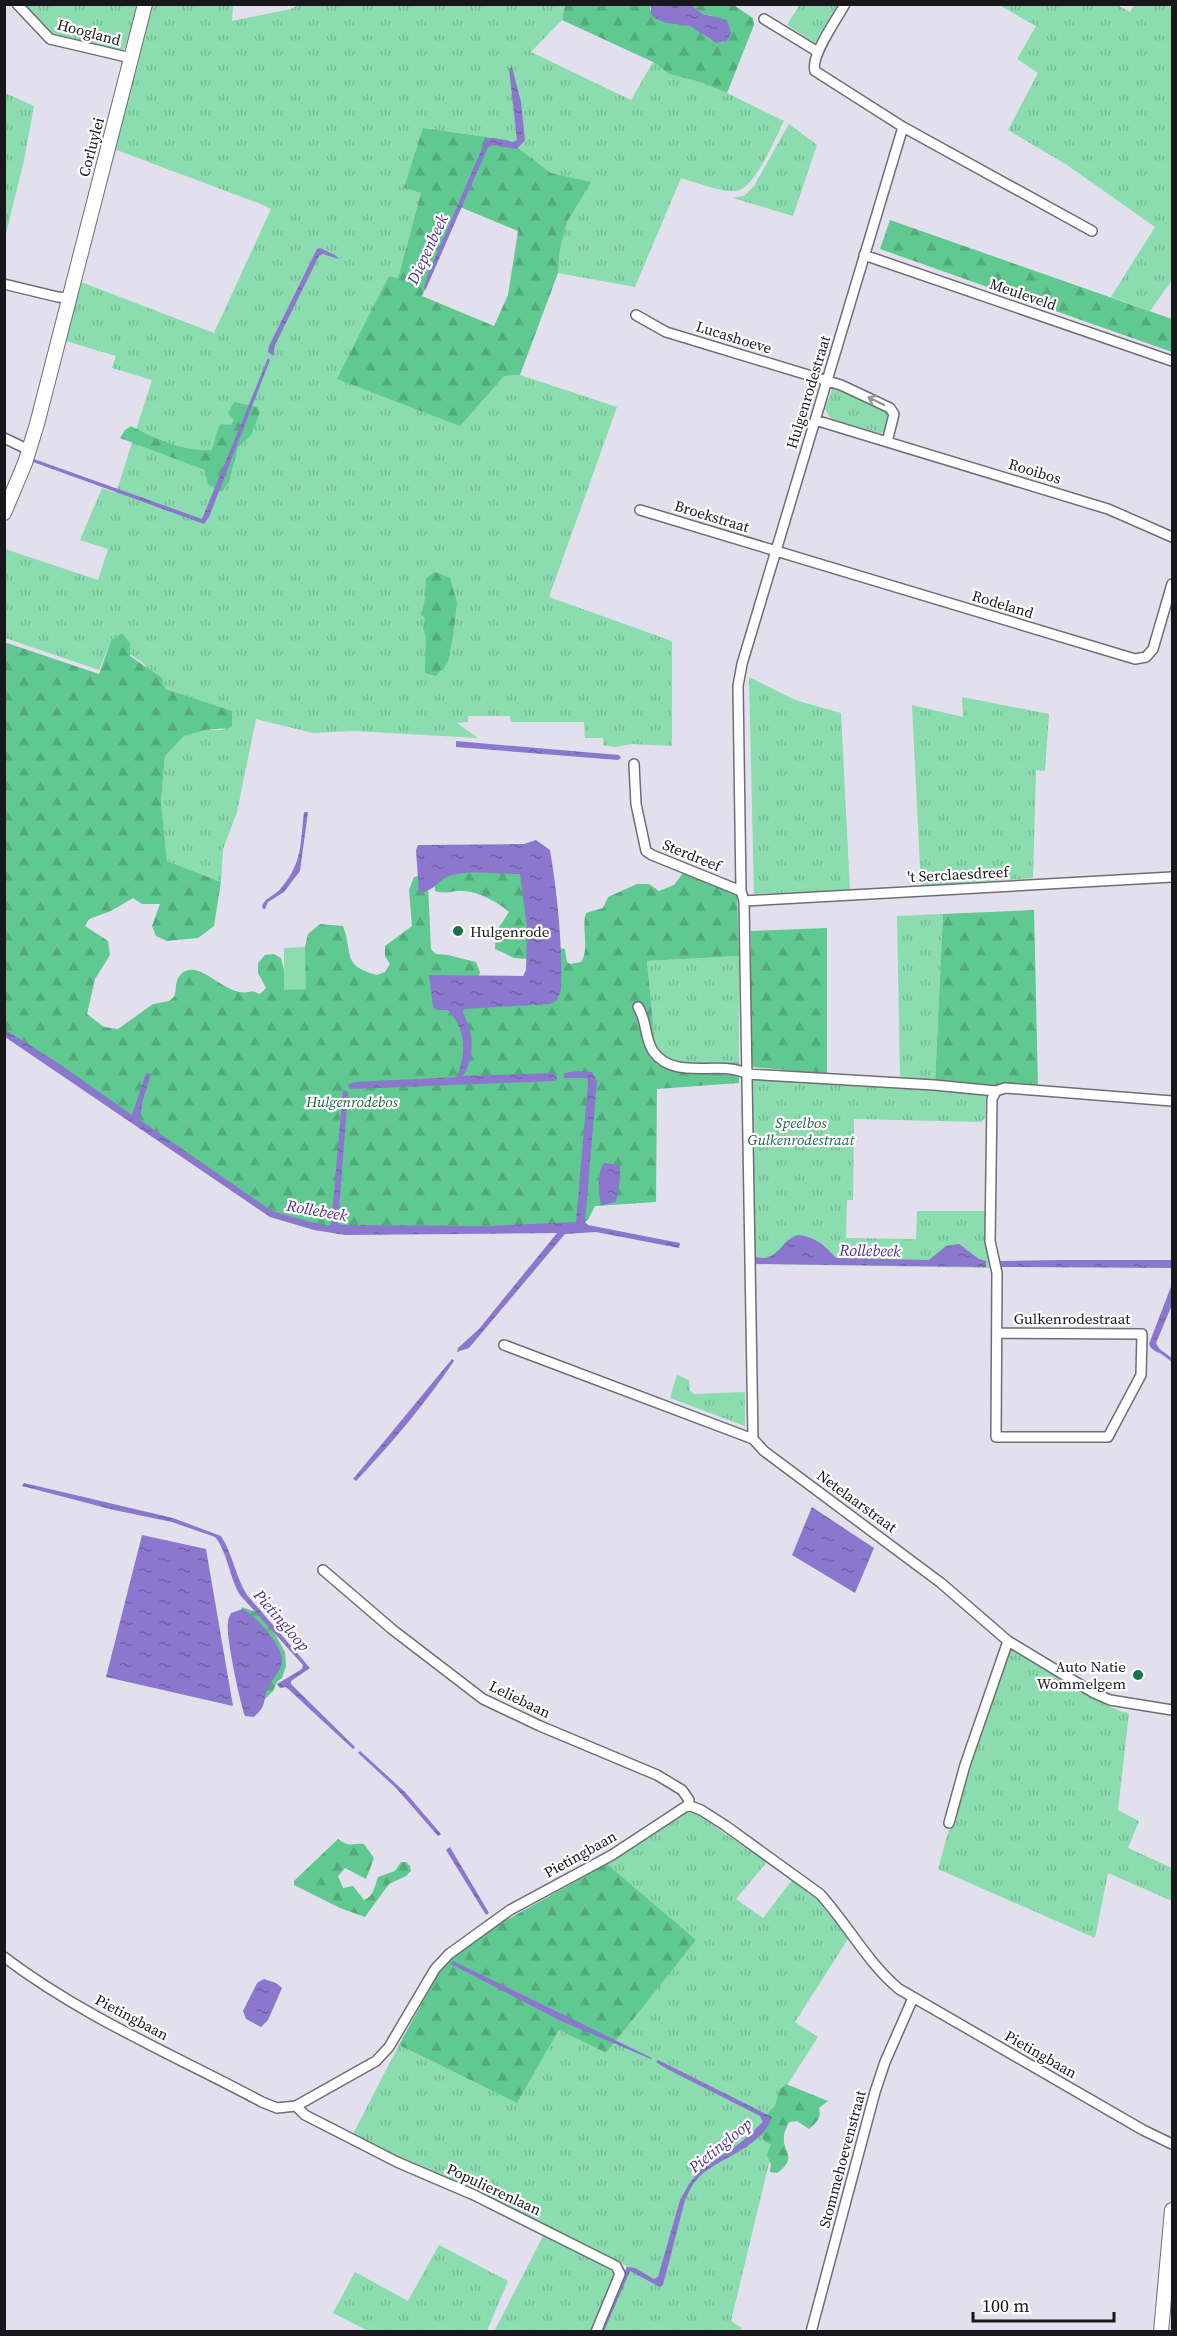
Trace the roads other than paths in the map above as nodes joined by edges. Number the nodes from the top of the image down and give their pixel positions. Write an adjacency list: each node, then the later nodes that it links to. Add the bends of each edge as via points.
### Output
1 (16, 4): 6 (street, Hoogland, via 50,39)
2 (145, 4): 6 (street, Corluylei)
3 (845, 4): 5 (street)
4 (764, 19): 5 (street)
5 (818, 52): 7 (street, via 814,66 819,74)
6 (131, 58): 11 (street, Corluylei)
7 (903, 127): 8 (street); 9 (street, Hulgenrodestraat)
8 (1092, 231)
9 (864, 255): 13 (street, Meuleveld); 14 (street, Hulgenrodestraat)
10 (4, 284): 11 (street)
11 (69, 298): 18 (street, Corluylei)
12 (636, 315): 14 (street, Lucashoeve, via 666,332)
13 (1173, 361)
14 (827, 380): 15 (street, Hulgenrodestraat); 17 (street, one-way to 14, via 893,410)
15 (815, 420): 17 (street, Rooibos); 22 (street, Hulgenrodestraat)
16 (4, 438): 18 (street)
17 (887, 442): 21 (street, Rooibos, via 1108,509)
18 (29, 450): 20 (street, Corluylei)
19 (640, 510): 22 (street, Broekstraat)
20 (4, 513)
21 (1173, 537)
22 (776, 551): 23 (street, Rodeland, via 1135,659 1146,657 1153,649); 26 (street, Hulgenrodestraat, via 738,686)
23 (1173, 584)
24 (634, 764): 26 (street, Sterdreef, via 636,804 646,851)
25 (1173, 877): 27 (street, 't Serclaesdreef)
26 (741, 891): 27 (street)
27 (744, 901): 29 (street)
28 (638, 1007): 29 (street, via 648,1040 663,1061 681,1068 738,1069)
29 (747, 1074): 30 (street); 34 (street)
30 (996, 1091): 31 (street, via 1005,1088); 32 (street, Gulkenrodestraat, via 992,1099 990,1241 997,1274)
31 (1173, 1101)
32 (997, 1333): 32 (street, Gulkenrodestraat, via 996,1437 1108,1437 1141,1375 1142,1334)
33 (504, 1345): 34 (street, Netelaarstraat)
34 (753, 1439): 36 (street, Netelaarstraat, via 940,1583)
35 (323, 1570): 38 (street, Leliebaan, via 483,1699 657,1775 682,1790)
36 (1008, 1641): 37 (street, Netelaarstraat, via 1110,1700); 39 (street)
37 (1173, 1710)
38 (688, 1805): 41 (street, Pietingbaan, via 726,1826 820,1894 875,1966); 42 (street, Pietingbaan, via 612,1855 510,1910 457,1948 435,1969 383,2055)
39 (949, 1822)
40 (4, 1957): 42 (street, Pietingbaan, via 34,1980 107,2023 262,2102 277,2108)
41 (913, 1998): 43 (street, Pietingbaan); 46 (street, Stommehoevenstraat, via 875,2092)
42 (296, 2106): 45 (street, Populierenlaan, via 305,2115 397,2162 474,2195 616,2266 620,2274)
43 (1173, 2144)
44 (1173, 2210): 47 (street)
45 (596, 2331)
46 (811, 2331)
47 (1161, 2331)

